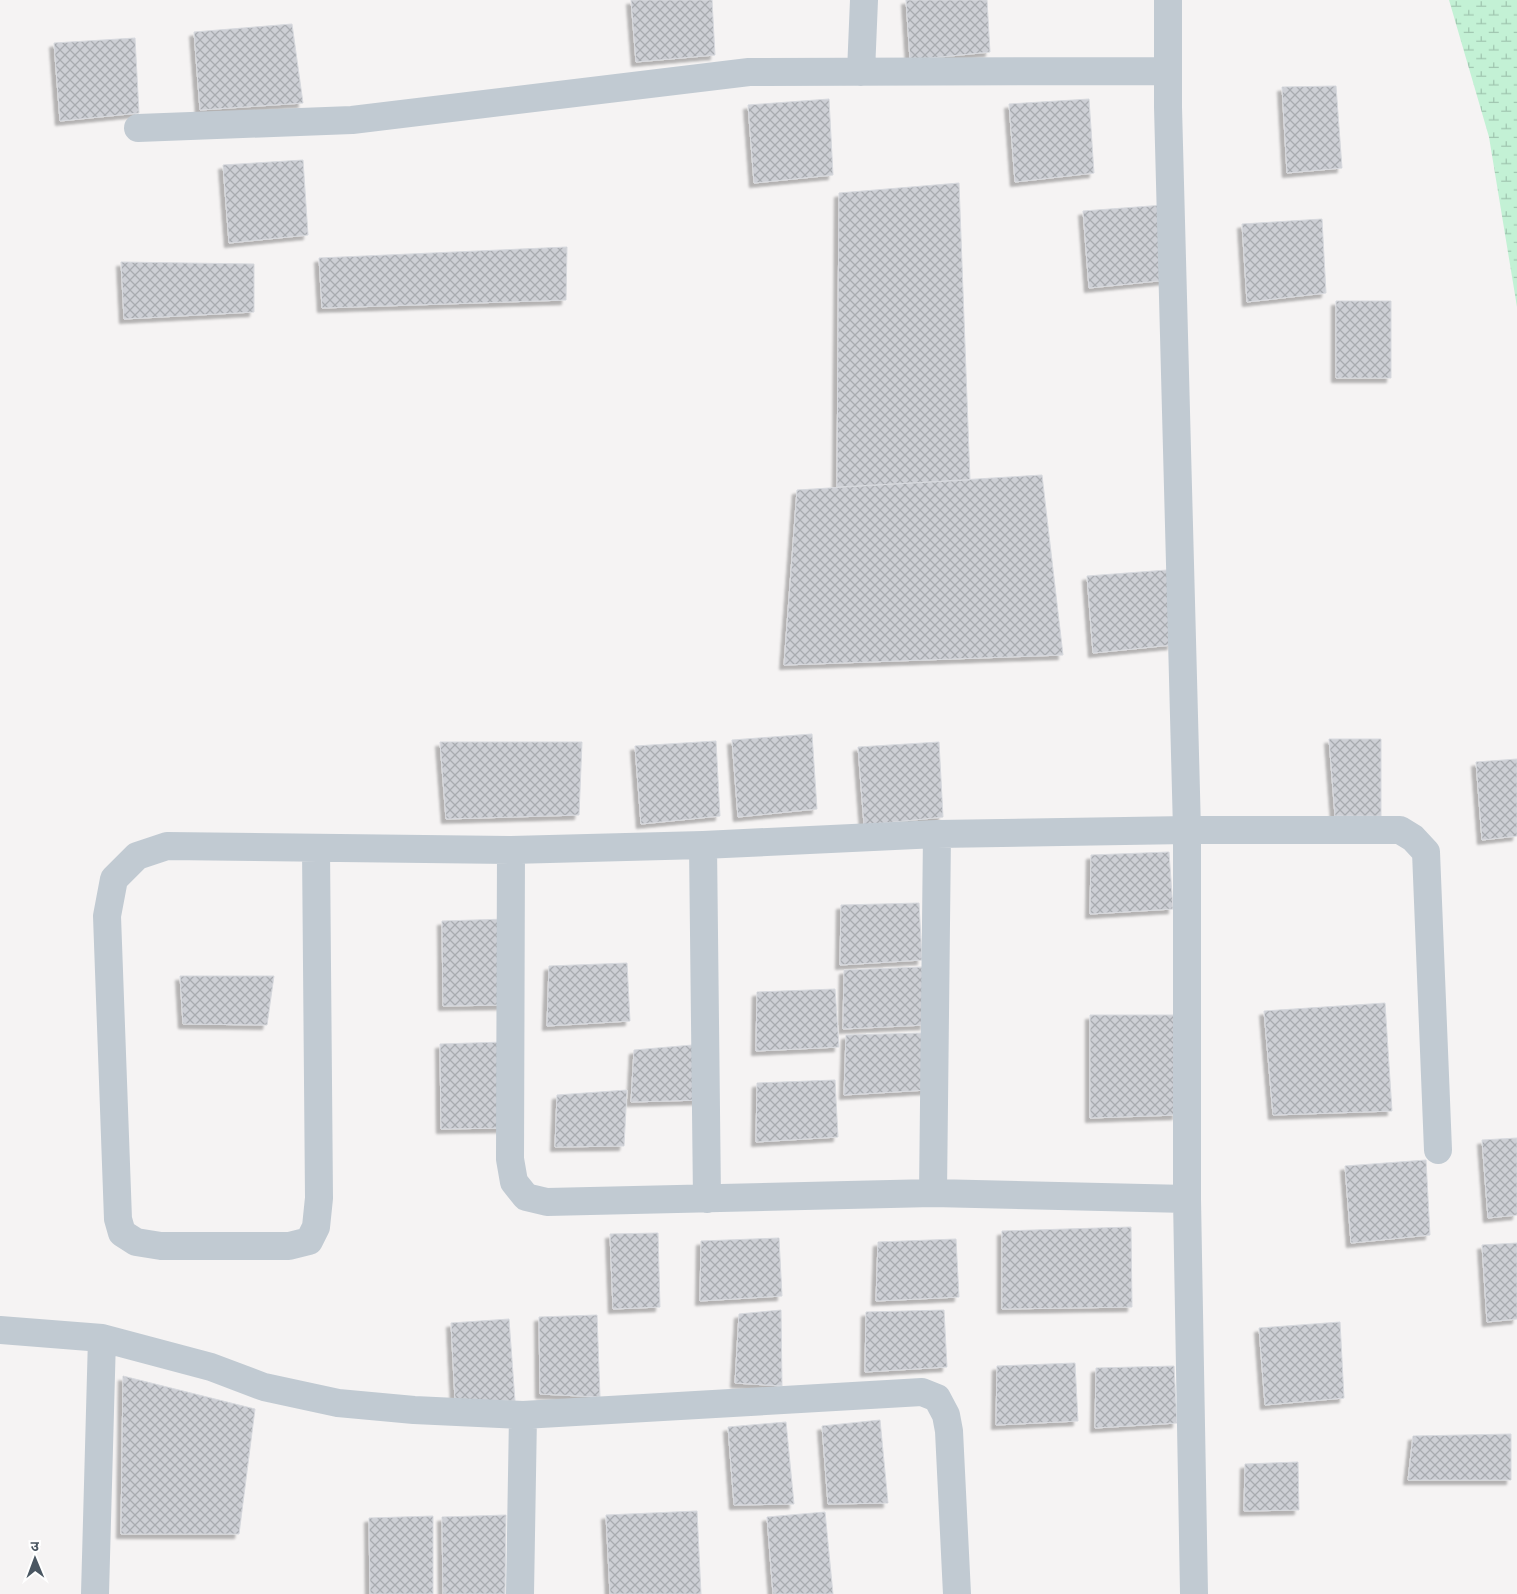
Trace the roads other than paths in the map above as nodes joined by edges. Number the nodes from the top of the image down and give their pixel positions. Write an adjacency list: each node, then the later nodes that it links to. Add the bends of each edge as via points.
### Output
1 (864, 0): 4 (street)
2 (1168, 0): 3 (street)
3 (1167, 71): 4 (street); 6 (street)
4 (861, 72): 5 (street, via 749,72 352,120)
5 (138, 128)
6 (1187, 830): 7 (street); 11 (street, via 1400,830 1426,852); 14 (street)
7 (936, 834): 8 (street); 12 (street)
8 (703, 845): 10 (street); 13 (street)
9 (316, 848): 9 (street, via 167,846 137,856 114,879 107,916 118,1218 122,1233 136,1242 161,1246 289,1246 309,1241 316,1227 319,1198); 10 (street)
10 (511, 850): 13 (street, via 510,1159 514,1182 526,1197 547,1202)
11 (1438, 1150)
12 (933, 1193): 13 (street); 14 (street)
13 (707, 1199)
14 (1187, 1199): 21 (street)
15 (0, 1330): 16 (street)
16 (102, 1338): 17 (street, via 211,1367 264,1387 338,1403); 18 (street)
17 (523, 1415): 19 (street); 20 (street, via 910,1392 922,1392 937,1398 946,1415 949,1431)
18 (95, 1594)
19 (520, 1594)
20 (957, 1594)
21 (1194, 1594)

